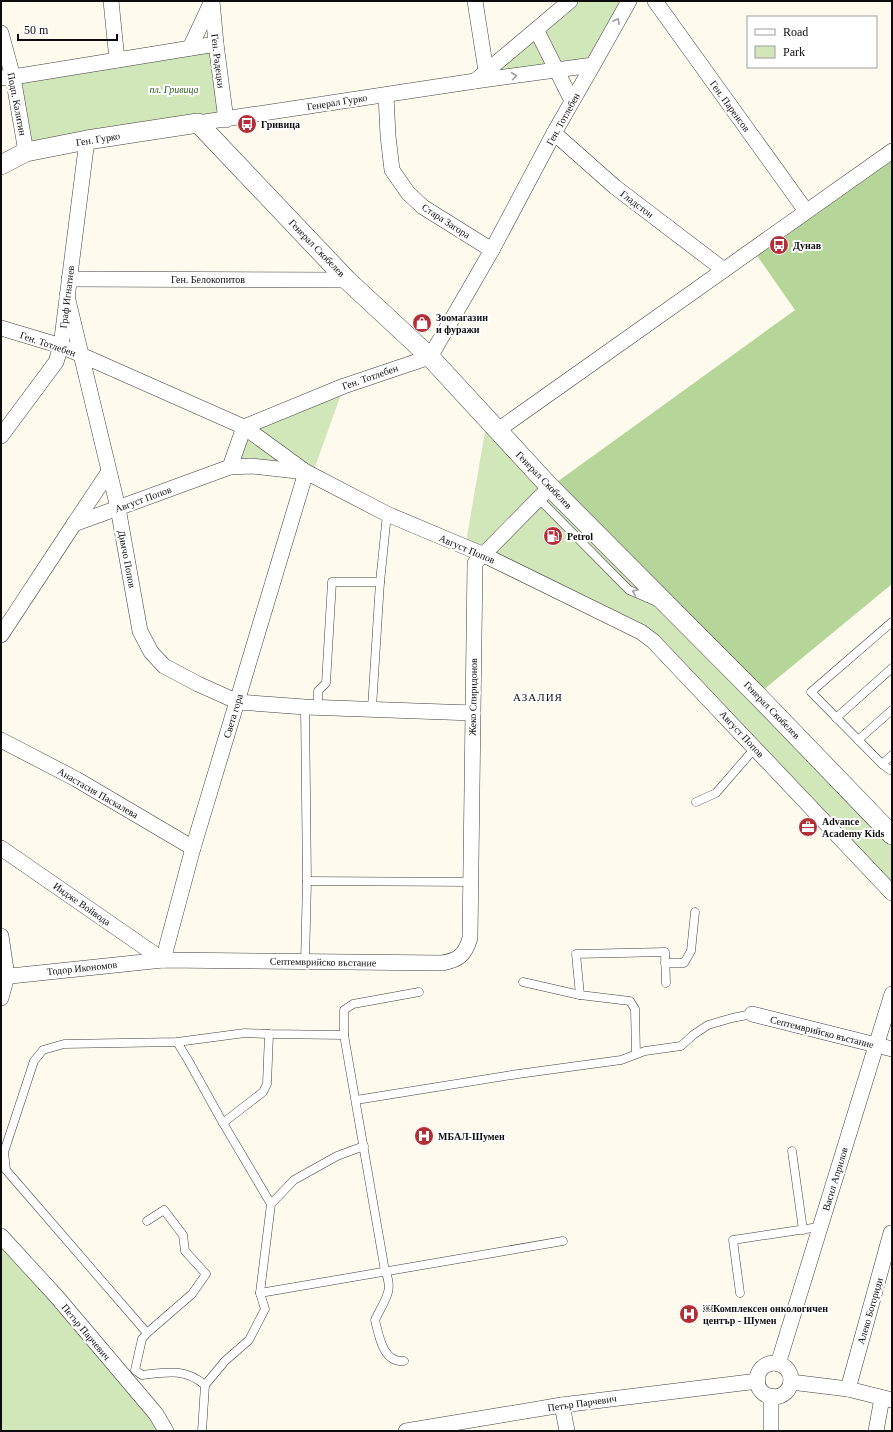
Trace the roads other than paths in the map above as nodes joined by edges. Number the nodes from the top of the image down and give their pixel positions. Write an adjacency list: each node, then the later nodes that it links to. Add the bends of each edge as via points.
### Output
1 (111, 1): 11 (street)
2 (475, 1): 14 (street)
3 (570, 1): 7 (street)
4 (629, 1): 12 (street, Ген. Тотлебен, one-way to 4)
5 (655, 1): 25 (street, Ген. Паренсов)
6 (212, 2): 9 (street, Ген. Радецки); 10 (street)
7 (537, 31): 13 (street); 14 (street)
8 (1, 33): 15 (street, Подп. Калитин)
9 (216, 44): 10 (street); 18 (street, Ген. Радецки)
10 (190, 48): 11 (street)
11 (117, 60): 15 (street)
12 (593, 65): 13 (street, Генерал Гурко); 17 (street, Ген. Тотлебен)
13 (557, 71): 14 (street, Генерал Гурко, one-way to 13); 17 (street)
14 (481, 76): 16 (street, Генерал Гурко)
15 (7, 77): 23 (street, Подп. Калитин)
16 (386, 95): 18 (street, Генерал Гурко); 26 (street, Стара Загора, via 392,170 408,193 423,208)
17 (572, 101): 20 (street, Ген. Тотлебен)
18 (226, 120): 19 (street, Генерал Гурко)
19 (198, 123): 21 (street, Ген. Гурко); 29 (street, Генерал Скобелев)
20 (554, 133): 26 (street, Ген. Тотлебен); 27 (street, Гладстон, via 615,187)
21 (87, 140): 23 (street, Ген. Гурко); 28 (street, Граф Игнатиев)
22 (892, 151): 25 (street)
23 (26, 152): 24 (street, Ген. Гурко)
24 (1, 166)
25 (806, 211): 27 (street)
26 (492, 250): 34 (street, Ген. Тотлебен)
27 (724, 270): 36 (street)
28 (69, 278): 29 (street, Ген. Белокопитов); 30 (street, Граф Игнатиев)
29 (347, 280): 34 (street, Генерал Скобелев)
30 (67, 296): 32 (street, Граф Игнатиев); 33 (street, Димчо Попов)
31 (1, 328): 32 (street, Ген. Тотлебен)
32 (61, 346): 33 (street, Ген. Тотлебен); 37 (street, Граф Игнатиев, via 56,362)
33 (81, 355): 35 (street, Ген. Тотлебен); 39 (street, Димчо Попов)
34 (430, 357): 35 (street, Ген. Тотлебен, via 344,386); 36 (street, Генерал Скобелев)
35 (244, 427): 38 (street); 40 (street)
36 (498, 430): 41 (street, Генерал Скобелев)
37 (1, 436)
38 (230, 467): 40 (street, Август Попов, via 252,466); 42 (street, Август Попов)
39 (108, 472): 42 (street, Димчо Попов); 44 (street)
40 (306, 472): 43 (street, Август Попов); 50 (street, Света гора)
41 (544, 493): 45 (street, Жеко Спиридонов); 63 (street, Генерал Скобелев, via 670,608)
42 (118, 508): 44 (street, Август Попов); 50 (street, Димчо Попов, via 140,631 151,652 164,666)
43 (387, 514): 45 (street, Август Попов); 46 (lane)
44 (74, 524): 48 (street)
45 (482, 554): 54 (street, Жеко Спиридонов, via 474,563); 58 (street, Август Попов, via 641,632 653,641)
46 (380, 582): 51 (lane, via 332,582 326,683 318,691); 52 (lane)
47 (892, 622): 55 (lane, via 811,692)
48 (1, 635)
49 (892, 668): 55 (lane)
50 (238, 702): 51 (street); 65 (street, Света гора)
51 (311, 707): 52 (street); 66 (lane)
52 (372, 708): 54 (street)
53 (892, 710): 57 (lane)
54 (473, 713): 67 (street, Жеко Спиридонов)
55 (836, 718): 57 (lane)
56 (1, 740): 65 (street, Анастасия Паскалева, via 76,779)
57 (858, 740): 60 (lane)
58 (755, 748): 62 (lane, via 716,793); 68 (street, Август Попов)
59 (892, 755): 60 (lane)
60 (882, 764): 61 (lane)
61 (892, 769)
62 (696, 802)
63 (891, 831)
64 (1, 848): 72 (street, Индже Войвода)
65 (193, 848): 72 (street, Света гора)
66 (307, 881): 67 (lane); 73 (lane)
67 (471, 882): 71 (street, Жеко Спиридонов)
68 (892, 893)
69 (695, 912): 74 (lane, via 691,951 684,963)
70 (1, 936): 75 (street)
71 (470, 938): 73 (street, Септемврийско въстание, via 460,956 442,963)
72 (163, 960): 73 (street, Септемврийско въстание); 75 (street, Тодор Икономов)
73 (305, 962)
74 (665, 963): 77 (lane); 80 (lane, via 665,952 576,954)
75 (4, 976): 81 (street)
76 (523, 982): 80 (lane)
77 (666, 983)
78 (419, 992): 84 (lane, via 353,1004 344,1010)
79 (892, 994): 86 (street, Васил Априлов)
80 (580, 995): 88 (lane, via 630,1001 635,1009)
81 (1, 998)
82 (752, 1014): 86 (street, Септемврийско въстание); 88 (lane, via 708,1025 681,1046 645,1050)
83 (269, 1034): 84 (lane); 85 (lane, via 245,1033); 90 (lane, via 267,1084 263,1092)
84 (344, 1034): 89 (lane)
85 (177, 1042): 90 (lane); 103 (lane, via 64,1044 43,1050 34,1061 4,1152 6,1170)
86 (877, 1045): 87 (street, Септемврийско въстание); 95 (street, Васил Априлов)
87 (892, 1049)
88 (636, 1054): 89 (lane, via 621,1060)
89 (356, 1100): 91 (lane)
90 (223, 1124): 93 (lane)
91 (364, 1146): 93 (lane, via 337,1156 294,1180); 100 (lane)
92 (792, 1151): 96 (lane)
93 (271, 1204): 101 (lane)
94 (147, 1221): 103 (lane, via 164,1210 182,1235 185,1251 206,1274 192,1294)
95 (819, 1227): 96 (lane); 105 (street, Васил Априлов)
96 (803, 1230): 102 (lane, via 733,1240)
97 (892, 1233): 109 (street, Алеко Богориди)
98 (1, 1236): 113 (street, Петър Парчевич, via 57,1297 156,1414)
99 (562, 1241): 100 (lane)
100 (385, 1271): 101 (lane); 104 (lane, via 389,1279 390,1292 375,1320 383,1348 390,1357)
101 (260, 1293): 108 (lane, via 265,1309 249,1340 225,1361)
102 (740, 1293)
103 (147, 1333): 108 (lane, via 142,1339 135,1370 142,1375 174,1372 197,1378)
104 (404, 1361)
105 (778, 1364): 106 (street, via 763,1367); 107 (street, via 789,1372)
106 (758, 1381): 110 (street, via 761,1390); 112 (street, Петър Парчевич)
107 (791, 1382): 109 (street); 110 (street, via 783,1394)
108 (205, 1386): 114 (lane)
109 (848, 1389): 111 (street)
110 (771, 1396): 117 (street)
111 (887, 1399): 118 (street)
112 (562, 1405): 115 (street, Петър Парчевич); 116 (street)
113 (166, 1431)
114 (202, 1431)
115 (406, 1431)
116 (567, 1431)
117 (770, 1431)
118 (876, 1431)

